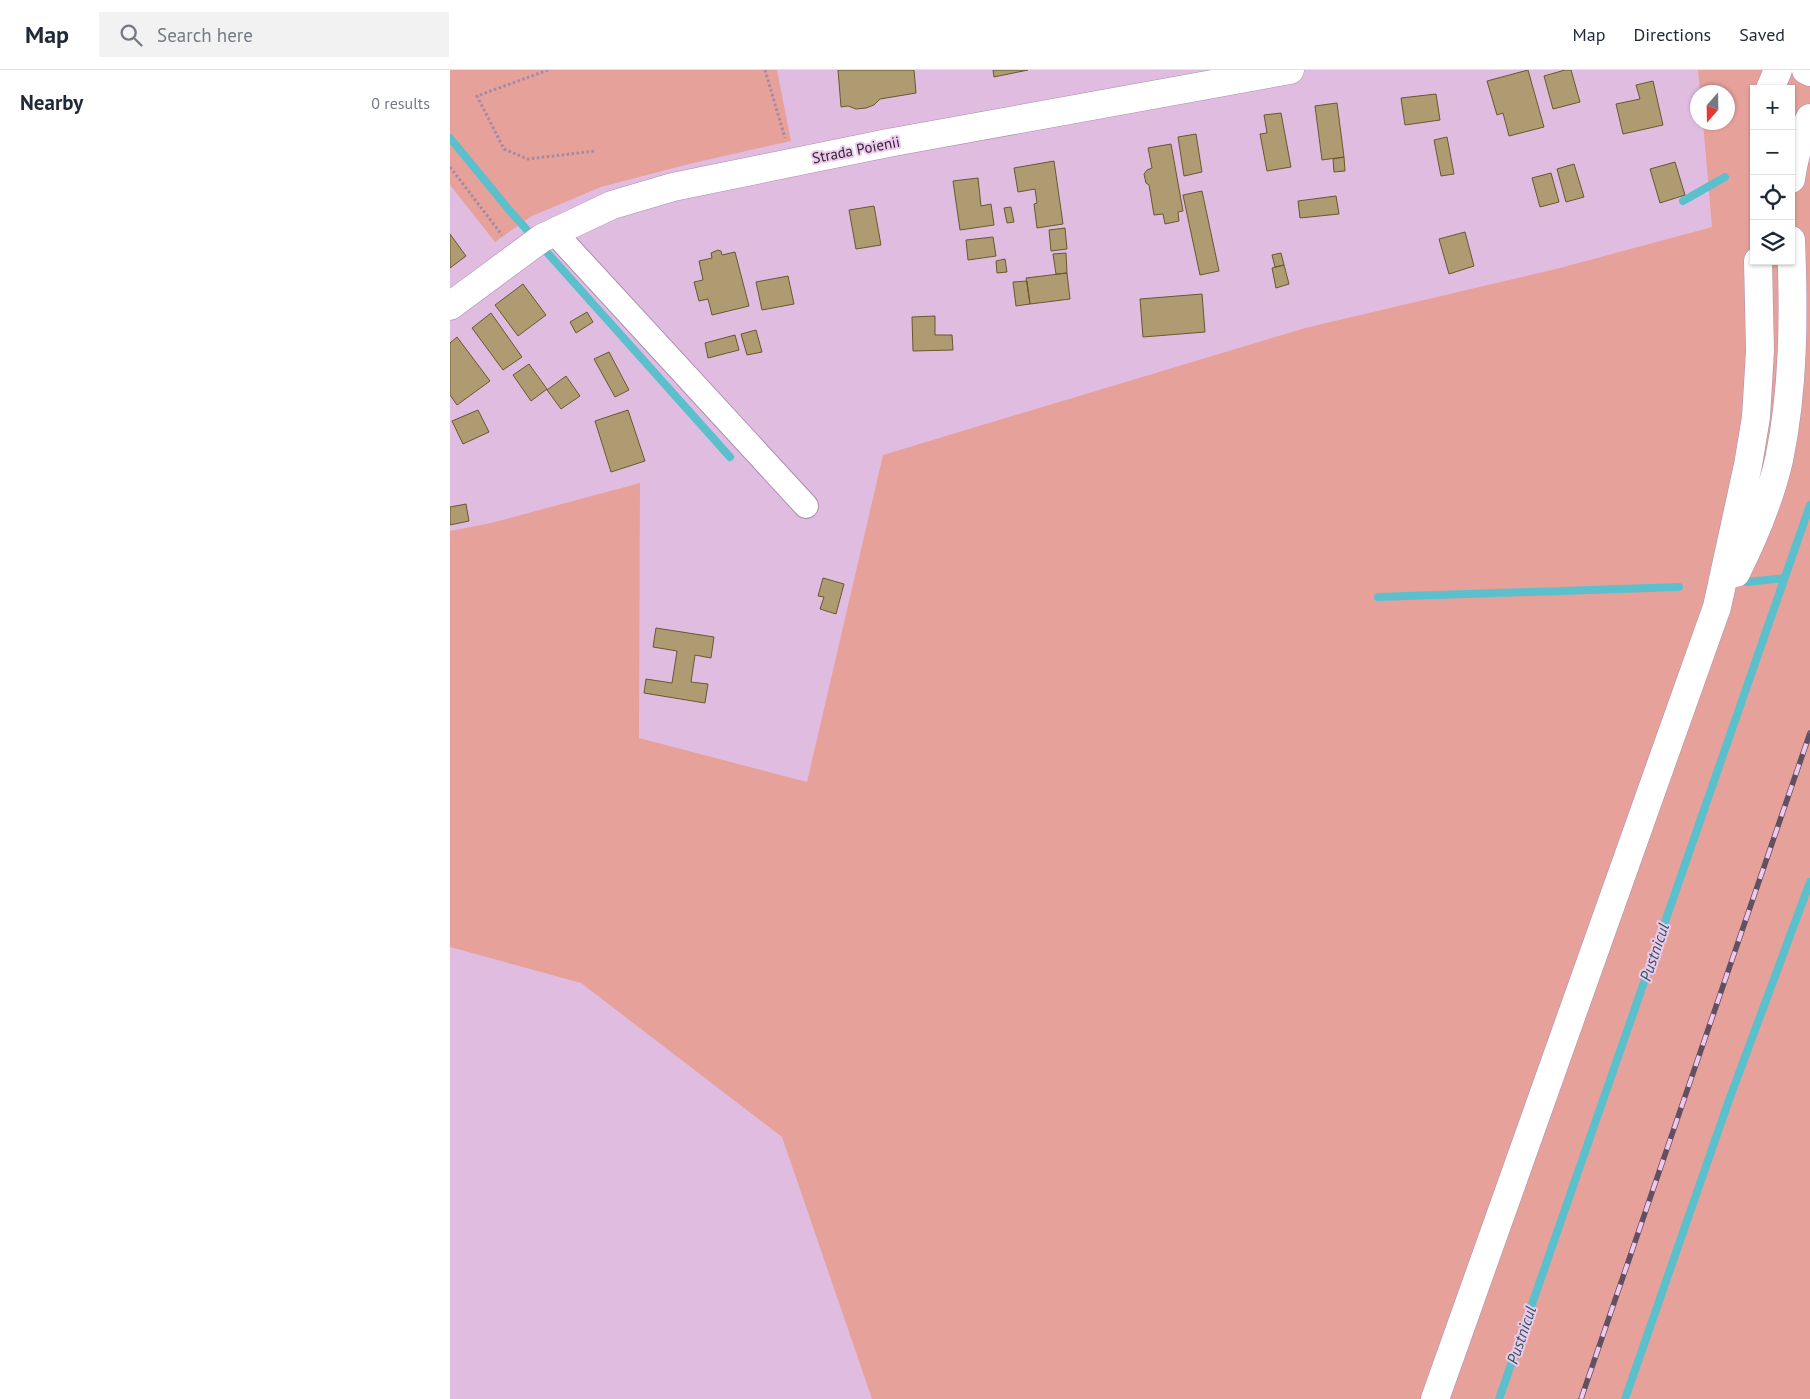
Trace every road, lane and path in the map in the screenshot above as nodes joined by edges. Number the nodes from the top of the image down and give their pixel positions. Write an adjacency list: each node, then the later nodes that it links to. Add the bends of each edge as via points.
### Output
1 (548, 70): 9 (path, via 477,96 504,149 528,159)
2 (765, 70): 10 (path)
3 (1290, 70): 10 (main road, Strada Poienii)
4 (1778, 70): 7 (main road)
5 (1806, 70): 6 (main road)
6 (1810, 72)
7 (1772, 85)
8 (1810, 118): 12 (main road, via 1794,155)
9 (595, 151)
10 (793, 163): 13 (main road, Strada Poienii, via 673,186 612,205)
11 (450, 167): 13 (path)
12 (1792, 175)
13 (537, 243): 16 (main road, Strada Poienii); 17 (street)
14 (1758, 265): 18 (main road, via 1760,351 1756,417)
15 (1791, 265): 18 (main road, via 1791,375 1779,460 1756,531)
16 (450, 306)
17 (806, 506)
18 (1717, 607): 19 (main road)
19 (1436, 1399)

